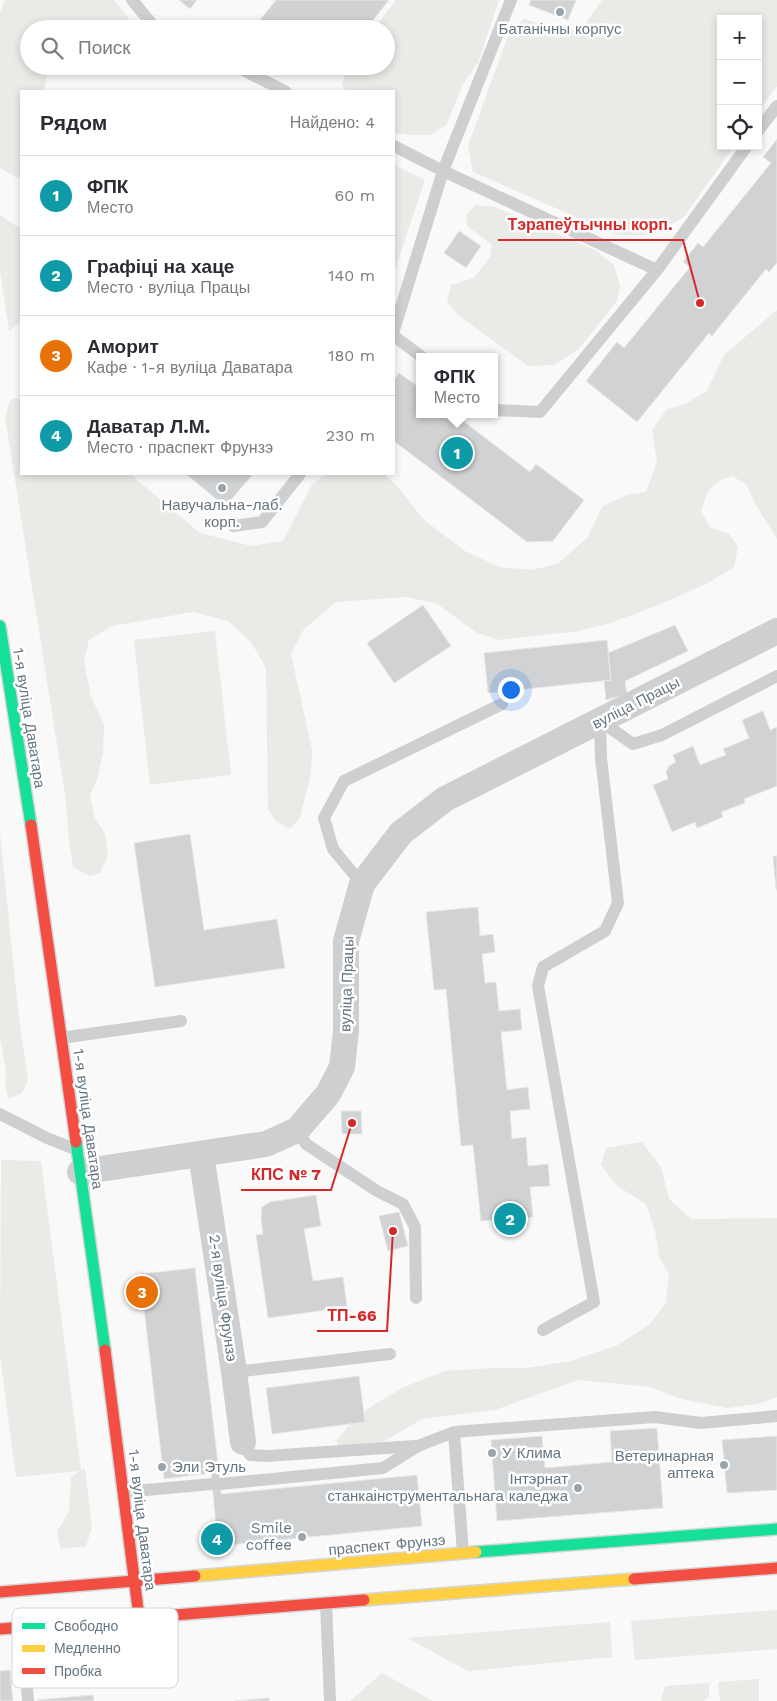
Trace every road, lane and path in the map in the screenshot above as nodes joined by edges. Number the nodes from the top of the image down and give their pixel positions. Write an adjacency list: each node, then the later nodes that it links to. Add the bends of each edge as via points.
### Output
1 (132, 0): 3 (lane)
2 (511, 0): 10 (lane)
3 (149, 20)
4 (254, 75): 5 (lane)
5 (283, 90)
6 (777, 106): 7 (lane)
7 (762, 126)
8 (395, 147): 10 (lane)
9 (744, 150): 11 (lane)
10 (443, 171): 11 (lane); 12 (lane)
11 (657, 270): 15 (lane, via 540,412)
12 (395, 327)
13 (395, 337): 14 (lane)
14 (417, 353)
15 (498, 410)
16 (299, 475): 17 (lane, via 262,522)
17 (233, 526)
18 (0, 626): 25 (main road, 1-я вуліца Даватара)
19 (777, 631): 22 (street, вуліца Працы)
20 (777, 676): 22 (lane, via 662,735 633,744)
21 (502, 704): 23 (lane, via 344,782 324,818 333,849)
22 (600, 721): 23 (street, вуліца Працы, via 445,799 401,833); 31 (lane, via 601,758 618,903 605,931 543,967 538,986 594,1302)
23 (362, 884): 27 (street, вуліца Працы, via 346,941 346,1031 342,1067 328,1094)
24 (181, 1021): 25 (lane)
25 (61, 1038): 29 (main road, 1-я вуліца Даватара)
26 (0, 1114): 29 (lane, via 47,1138)
27 (297, 1130): 28 (street, вуліца Працы, via 266,1144); 30 (lane, via 306,1144 377,1191 403,1204 415,1227)
28 (201, 1154): 29 (street, вуліца Працы); 33 (street, 2-я вуліца Фрунзэ)
29 (78, 1161): 38 (main road, 1-я вуліца Даватара)
30 (416, 1298)
31 (543, 1330)
32 (390, 1354): 33 (lane)
33 (234, 1372): 36 (street, 2-я вуліца Фрунзэ)
34 (777, 1416): 35 (lane, via 701,1423 655,1417)
35 (454, 1432): 37 (lane); 40 (lane)
36 (243, 1442): 37 (lane, via 250,1455 267,1456)
37 (418, 1446): 38 (lane, via 383,1468)
38 (124, 1492): 42 (main road, 1-я вуліца Даватара)
39 (777, 1530): 40 (main road, праспект Фрунзэ)
40 (463, 1553): 42 (main road, праспект Фрунзэ)
41 (777, 1568): 44 (main road)
42 (135, 1580): 43 (main road, праспект Фрунзэ); 45 (main road, 1-я вуліца Даватара)
43 (0, 1592)
44 (326, 1602): 46 (main road); 49 (lane)
45 (138, 1608)
46 (178, 1614)
47 (27, 1688): 48 (lane)
48 (28, 1701)
49 (330, 1701)

